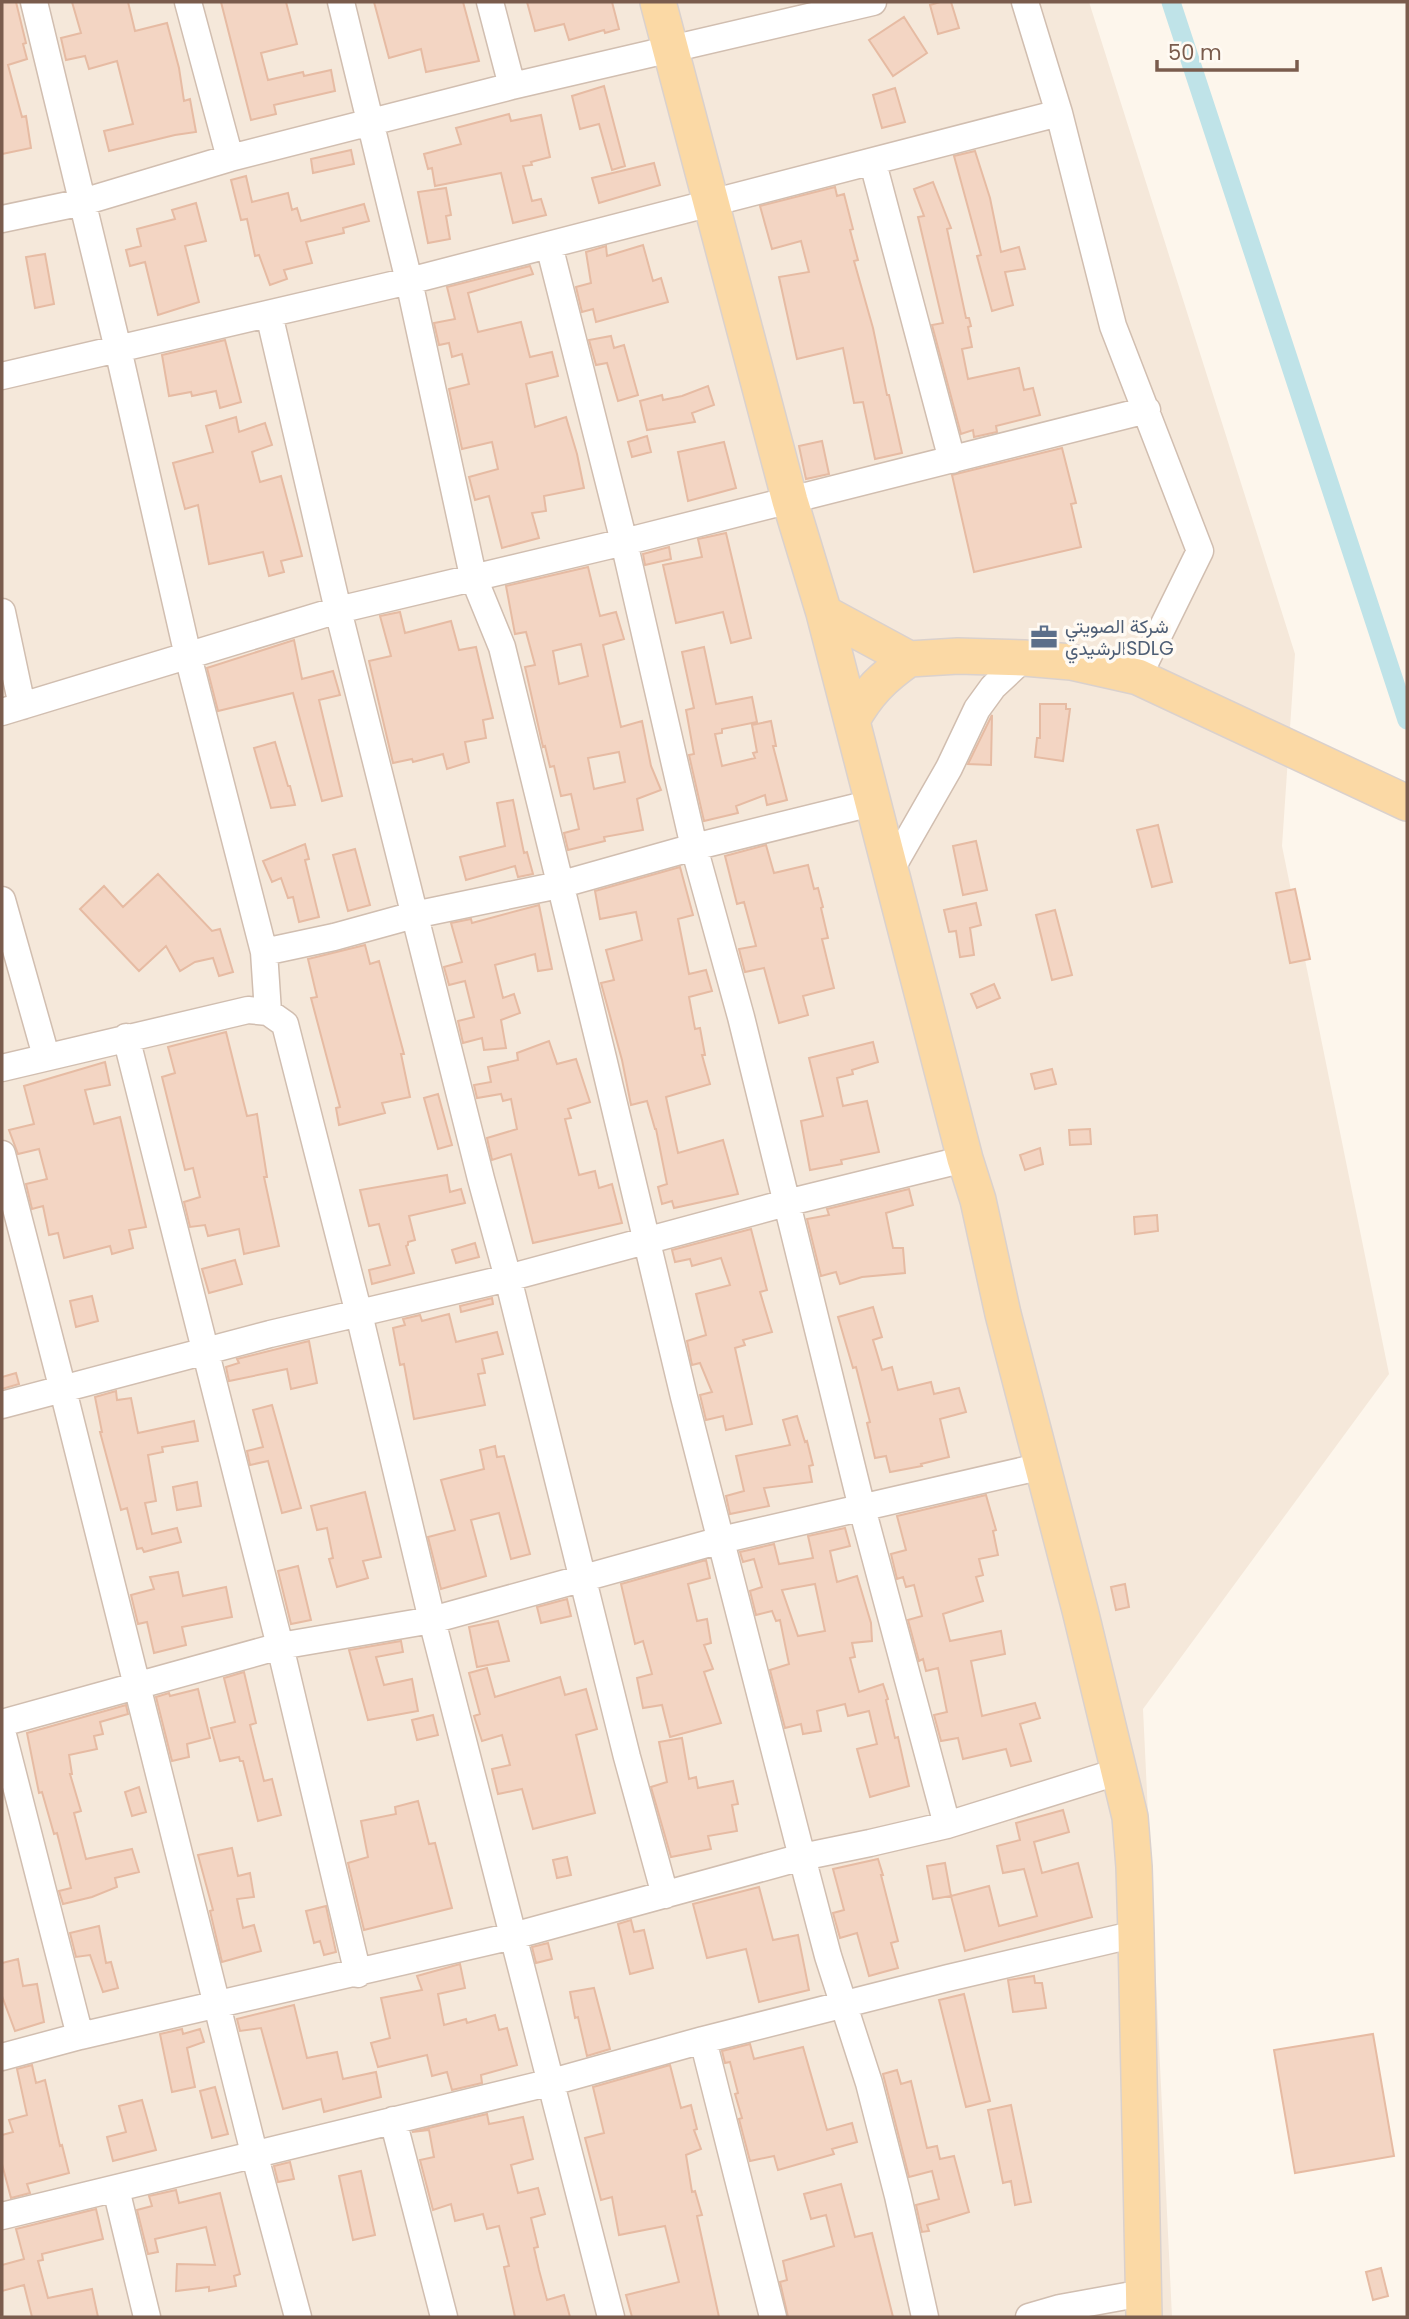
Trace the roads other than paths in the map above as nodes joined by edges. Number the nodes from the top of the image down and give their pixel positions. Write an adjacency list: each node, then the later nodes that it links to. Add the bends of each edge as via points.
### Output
1 (34, 2): 15 (street)
2 (188, 2): 13 (street)
3 (341, 2): 12 (street)
4 (490, 2): 10 (street)
5 (658, 2): 9 (main road)
6 (873, 2): 8 (street)
7 (1025, 2): 11 (street)
8 (833, 7): 9 (street)
9 (670, 51): 10 (street); 16 (main road)
10 (512, 86): 12 (street)
11 (1059, 113): 14 (street); 23 (street, via 1113,326)
12 (372, 123): 13 (street); 19 (street)
13 (230, 158): 15 (street)
14 (873, 163): 16 (street); 24 (street)
15 (83, 202): 17 (street); 21 (street)
16 (710, 204): 18 (street); 25 (main road)
17 (2, 219)
18 (549, 245): 19 (street); 26 (street)
19 (409, 281): 20 (street); 27 (street)
20 (269, 314): 21 (street); 28 (street)
21 (118, 349): 22 (street); 31 (street)
22 (2, 376)
23 (1147, 410): 24 (street); 34 (street, via 1200,551)
24 (952, 460): 25 (street)
25 (790, 501): 26 (street); 30 (main road)
26 (624, 542): 27 (street); 39 (street)
27 (473, 576): 28 (street); 41 (street, via 502,648)
28 (338, 610): 31 (street); 43 (street)
29 (2, 612): 35 (street)
30 (824, 613): 33 (main road); 36 (main road)
31 (188, 656): 35 (street); 44 (street)
32 (1024, 658): 33 (main road); 34 (main road, via 1071,662); 40 (street, via 977,709)
33 (909, 659): 36 (main road, via 882,678)
34 (1138, 677): 37 (main road)
35 (12, 709)
36 (852, 720): 38 (main road)
37 (1402, 801)
38 (872, 803): 39 (street); 40 (main road)
39 (694, 847): 41 (street); 51 (street)
40 (890, 871): 50 (main road)
41 (559, 885): 43 (street); 52 (street)
42 (2, 900): 47 (street)
43 (414, 915): 44 (street); 53 (street)
44 (264, 952): 45 (street)
45 (268, 1012): 46 (street, via 248,1010); 54 (street, via 285,1024)
46 (126, 1037): 47 (street); 55 (street)
47 (46, 1056): 48 (street)
48 (2, 1068)
49 (2, 1154): 56 (street)
50 (965, 1159): 51 (street); 58 (main road)
51 (786, 1203): 52 (street); 59 (street)
52 (647, 1241): 53 (street); 60 (street)
53 (508, 1278): 54 (street); 61 (street)
54 (359, 1314): 55 (street); 62 (street)
55 (205, 1351): 56 (street); 63 (street)
56 (63, 1390): 57 (street); 64 (street)
57 (2, 1405)
58 (1044, 1466): 59 (street); 67 (main road)
59 (863, 1508): 60 (street); 68 (street)
60 (721, 1540): 61 (street); 69 (street)
61 (582, 1577): 62 (street); 70 (street)
62 (432, 1620): 63 (street); 72 (street)
63 (280, 1646): 64 (street); 73 (street)
64 (137, 1685): 65 (street); 74 (street)
65 (2, 1723)
66 (2, 1731): 76 (street)
67 (1120, 1771): 68 (street); 71 (main road, via 1134,1867)
68 (947, 1825): 69 (street)
69 (802, 1857): 70 (street); 75 (street)
70 (665, 1895): 72 (street)
71 (1136, 1934): 75 (street); 84 (main road)
72 (513, 1936): 73 (street); 79 (street)
73 (358, 1974): 74 (street)
74 (218, 2005): 76 (street); 81 (street)
75 (845, 2005): 77 (street); 90 (street, via 898,2196)
76 (80, 2036): 78 (street)
77 (703, 2040): 79 (street); 89 (street)
78 (2, 2057)
79 (552, 2082): 80 (street); 88 (street)
80 (393, 2120): 81 (street); 87 (street)
81 (254, 2153): 82 (street); 86 (street)
82 (116, 2189): 83 (street); 85 (street)
83 (2, 2216)
84 (1144, 2305): 91 (street, via 1060,2308)
85 (147, 2317)
86 (298, 2317)
87 (444, 2317)
88 (611, 2317)
89 (773, 2317)
90 (925, 2317)
91 (1029, 2317)

